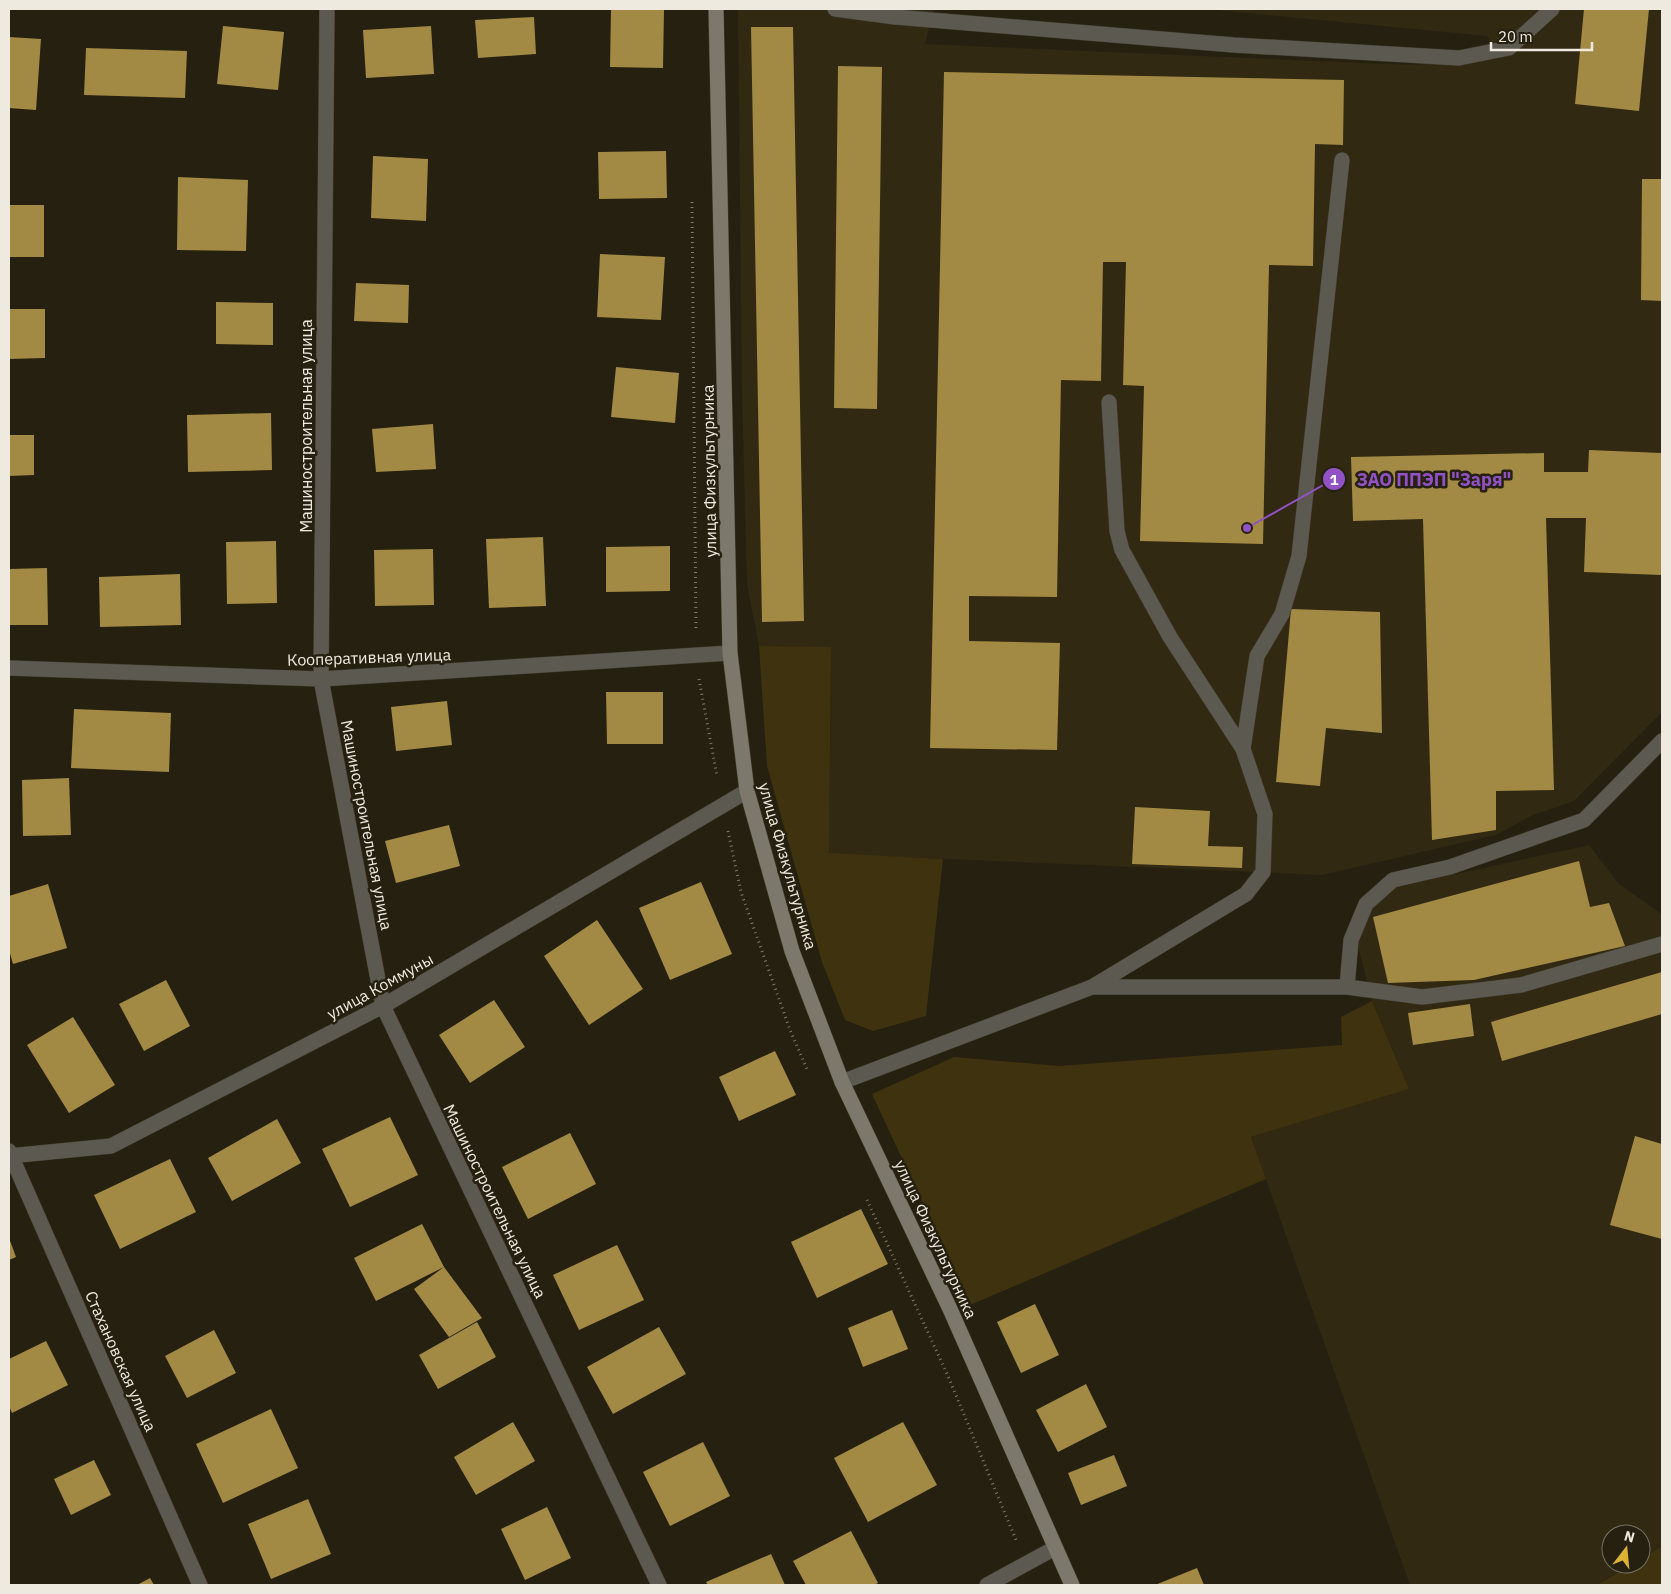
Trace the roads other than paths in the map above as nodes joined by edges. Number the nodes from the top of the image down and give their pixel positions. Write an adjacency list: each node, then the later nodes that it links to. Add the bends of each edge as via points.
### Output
1 (327, 9): 9 (street, Машиностроительная улица)
2 (716, 9): 7 (street, улица Физкультурника)
3 (835, 9): 4 (street, via 895,17 1234,45 1459,58 1509,48)
4 (1552, 9)
5 (1342, 160): 11 (street, via 1299,556 1282,614 1257,656)
6 (1108, 402): 11 (street, via 1117,531 1122,550 1170,637)
7 (730, 653): 9 (street, Кооперативная улица); 12 (street, улица Физкультурника)
8 (9, 668): 9 (street, Кооперативная улица)
9 (322, 679): 16 (street, Машиностроительная улица)
10 (1662, 741): 15 (street, via 1584,820 1450,867 1392,880 1366,904 1351,940)
11 (1243, 749): 14 (street, via 1265,814 1263,872 1246,894)
12 (747, 792): 16 (street, улица Коммуны); 17 (street, улица Физкультурника, via 792,951)
13 (1662, 944): 15 (street, via 1521,985 1422,997)
14 (1092, 987): 15 (street); 17 (street)
15 (1347, 987)
16 (382, 1006): 18 (street, улица Коммуны, via 112,1146); 21 (street, Машиностроительная улица)
17 (842, 1082): 19 (street, улица Физкультурника, via 950,1309)
18 (10, 1154): 20 (street, Стахановская улица)
19 (1054, 1548): 22 (street); 23 (street, улица Физкультурника)
20 (200, 1585)
21 (659, 1585)
22 (987, 1585)
23 (1072, 1585)

